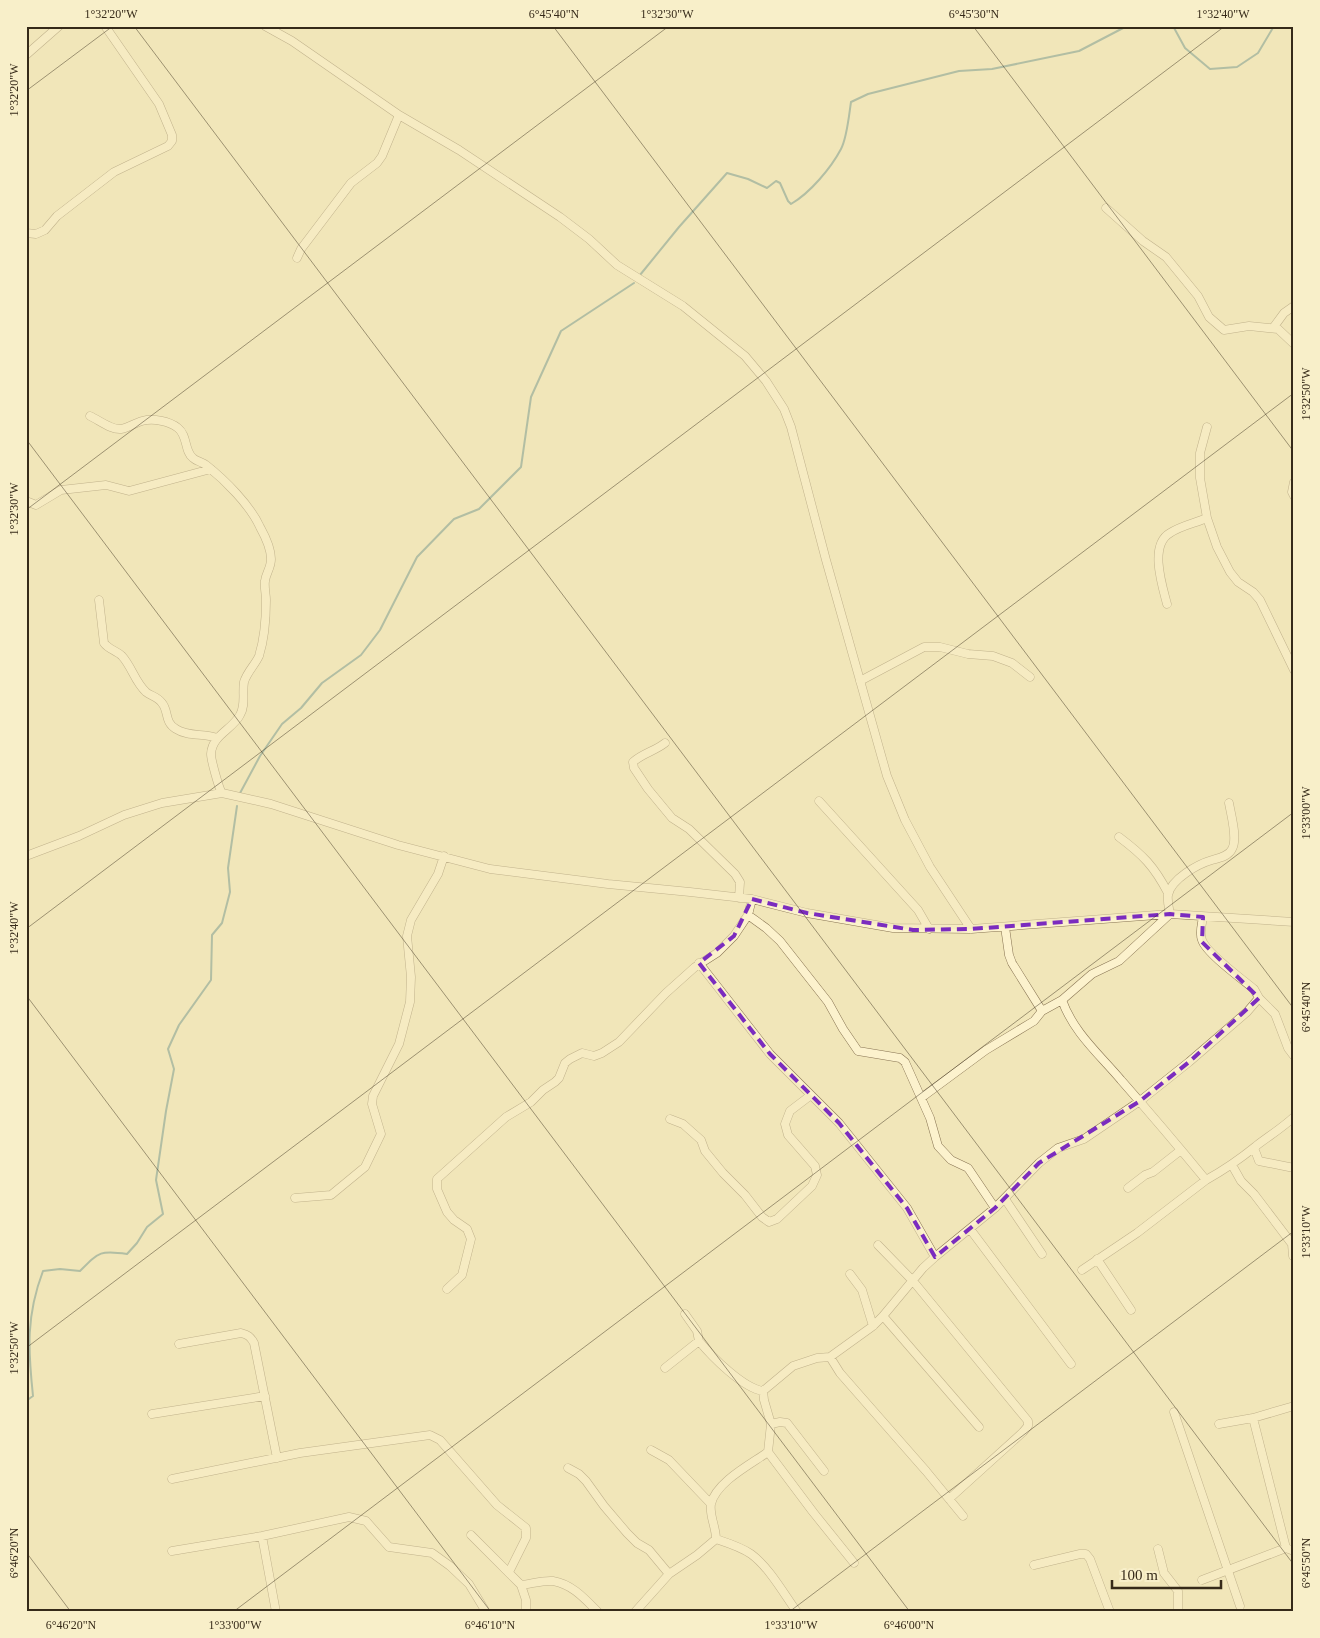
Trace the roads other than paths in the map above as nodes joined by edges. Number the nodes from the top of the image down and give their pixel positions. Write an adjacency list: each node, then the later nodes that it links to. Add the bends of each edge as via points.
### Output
1 (60, 26): 4 (street)
2 (105, 26): 7 (street, via 159,104 172,141 168,146 114,172 57,216 45,230 36,234)
3 (265, 26): 5 (street)
4 (26, 54)
5 (399, 115): 8 (street, via 377,163 351,183); 23 (street, via 459,150 560,217 617,265 683,306 746,356 784,409 791,427)
6 (1106, 208): 10 (street, via 1166,258 1198,296 1206,312 1224,330 1249,326)
7 (26, 233)
8 (296, 258)
9 (1294, 306): 10 (street)
10 (1273, 328): 11 (street)
11 (1294, 344)
12 (90, 416): 14 (street, via 121,429 144,420 170,424 183,434 193,459)
13 (1207, 427): 18 (street, via 1200,453 1200,478)
14 (211, 470): 17 (street, via 129,491 103,486 61,490 36,505); 24 (street, via 250,510 271,558 264,582 264,636 258,657 244,681 243,708 238,720)
15 (1294, 482): 16 (street)
16 (1294, 496)
17 (26, 501)
18 (1207, 518): 20 (street, via 1170,532 1163,538 1158,558); 21 (street, via 1230,572 1260,600)
19 (99, 600): 24 (street, via 106,647 117,652 146,692 160,700 171,725 186,733)
20 (1167, 604)
21 (1294, 670)
22 (1030, 677): 23 (street, via 1012,663 993,656 924,647)
23 (860, 681): 41 (street, via 887,776 905,820 930,867)
24 (217, 738): 26 (street, via 211,754)
25 (665, 742): 33 (street, via 639,756 633,762 634,768 672,818 689,829 735,874 740,882)
26 (222, 793): 30 (street, via 155,805); 31 (street, via 271,804)
27 (819, 801): 40 (street, via 918,910)
28 (1229, 803): 32 (street, via 1234,841 1232,850 1189,870)
29 (1119, 837): 32 (street, via 1152,865)
30 (26, 856)
31 (444, 856): 33 (street, via 468,864 532,875); 58 (street, via 438,874 411,920 407,936 410,1002 399,1044 373,1096 380,1138 365,1167 336,1191 323,1196)
32 (1168, 893): 35 (street)
33 (739, 898): 34 (street)
34 (752, 899): 36 (street); 40 (street, via 807,913 893,928)
35 (1170, 914): 37 (street); 39 (street); 44 (street, via 1127,955 1092,974)
36 (748, 915): 42 (street, via 727,944); 48 (street, via 780,940 828,1002 858,1051 900,1058)
37 (1203, 917): 38 (street); 43 (street, via 1202,942 1254,989)
38 (1294, 922)
39 (1005, 927): 41 (street); 45 (street, via 1012,963)
40 (929, 929): 41 (street)
41 (971, 930)
42 (699, 963): 47 (street, via 770,1054); 70 (street, via 619,1042 594,1056 582,1054 570,1059 555,1082 506,1117 437,1179 437,1189 447,1212 468,1229 471,1239 462,1275)
43 (1259, 998): 46 (street, via 1275,1014); 49 (street, via 1190,1062)
44 (1062, 1000): 45 (street); 49 (street, via 1077,1028)
45 (1042, 1011): 48 (street, via 1034,1021 986,1050)
46 (1294, 1056)
47 (811, 1095): 51 (street, via 790,1111 785,1124 788,1134 815,1166 817,1176 812,1186 769,1222 723,1173 705,1151 701,1140 683,1124); 65 (street, via 840,1123 907,1208)
48 (921, 1098): 60 (street, via 938,1146 951,1160 968,1168)
49 (1140, 1101): 53 (street); 59 (street, via 1084,1139 1058,1148)
50 (1294, 1117): 52 (street)
51 (670, 1119)
52 (1254, 1148): 54 (street); 55 (street, via 1259,1161)
53 (1181, 1150): 56 (street); 57 (street)
54 (1232, 1165): 56 (street); 64 (street, via 1241,1182 1292,1244)
55 (1294, 1168)
56 (1206, 1180): 66 (street)
57 (1128, 1188)
58 (295, 1198)
59 (1005, 1199): 60 (street); 63 (street)
60 (995, 1208): 61 (street)
61 (970, 1229): 65 (street); 78 (street)
62 (878, 1245): 69 (street)
63 (1042, 1254)
64 (1293, 1256)
65 (935, 1257): 69 (street)
66 (1097, 1259): 67 (street); 71 (street)
67 (1082, 1270)
68 (850, 1274): 74 (street, via 862,1290)
69 (913, 1281): 73 (street); 95 (street, via 1028,1422 1023,1432)
70 (447, 1289)
71 (1131, 1310)
72 (685, 1314): 75 (street)
73 (883, 1316): 74 (street); 88 (street)
74 (873, 1326): 77 (street)
75 (700, 1341): 79 (street); 80 (street, via 732,1374 755,1390)
76 (179, 1344): 81 (street, via 241,1332 248,1335 254,1342)
77 (830, 1357): 80 (street, via 793,1366); 95 (street, via 840,1373)
78 (1071, 1364)
79 (665, 1368)
80 (763, 1391): 86 (street)
81 (264, 1396): 84 (street); 91 (street)
82 (1294, 1406): 85 (street)
83 (1174, 1412): 106 (street)
84 (152, 1414)
85 (1253, 1418): 87 (street); 102 (street)
86 (772, 1424): 90 (street); 93 (street, via 787,1424)
87 (1219, 1424)
88 (979, 1427)
89 (651, 1450): 96 (street, via 669,1460)
90 (768, 1452): 96 (street, via 722,1486); 104 (street)
91 (276, 1458): 94 (street); 107 (street, via 430,1435 440,1440 497,1505 526,1528 526,1538)
92 (568, 1468): 108 (street, via 586,1481 627,1533 649,1550)
93 (824, 1471)
94 (172, 1479)
95 (949, 1499): 97 (street)
96 (711, 1504): 100 (street)
97 (963, 1516)
98 (471, 1535): 107 (street)
99 (262, 1536): 103 (street); 113 (street); 114 (street, via 349,1516 366,1521 388,1547 432,1553 450,1566 469,1584)
100 (716, 1539): 108 (street); 119 (street, via 752,1555)
101 (1158, 1549): 121 (street, via 1164,1572 1178,1591)
102 (1290, 1550): 106 (street)
103 (172, 1551)
104 (854, 1563)
105 (1034, 1565): 120 (street, via 1086,1554)
106 (1229, 1570): 109 (street); 112 (street)
107 (509, 1572): 110 (street)
108 (670, 1574): 111 (street)
109 (1202, 1580)
110 (521, 1585): 115 (street); 116 (street, via 552,1581 565,1585)
111 (642, 1606): 117 (street); 118 (street)
112 (1240, 1606)
113 (276, 1612)
114 (486, 1612)
115 (526, 1612)
116 (598, 1612)
117 (636, 1612)
118 (648, 1612)
119 (797, 1612)
120 (1110, 1612)
121 (1178, 1612)

